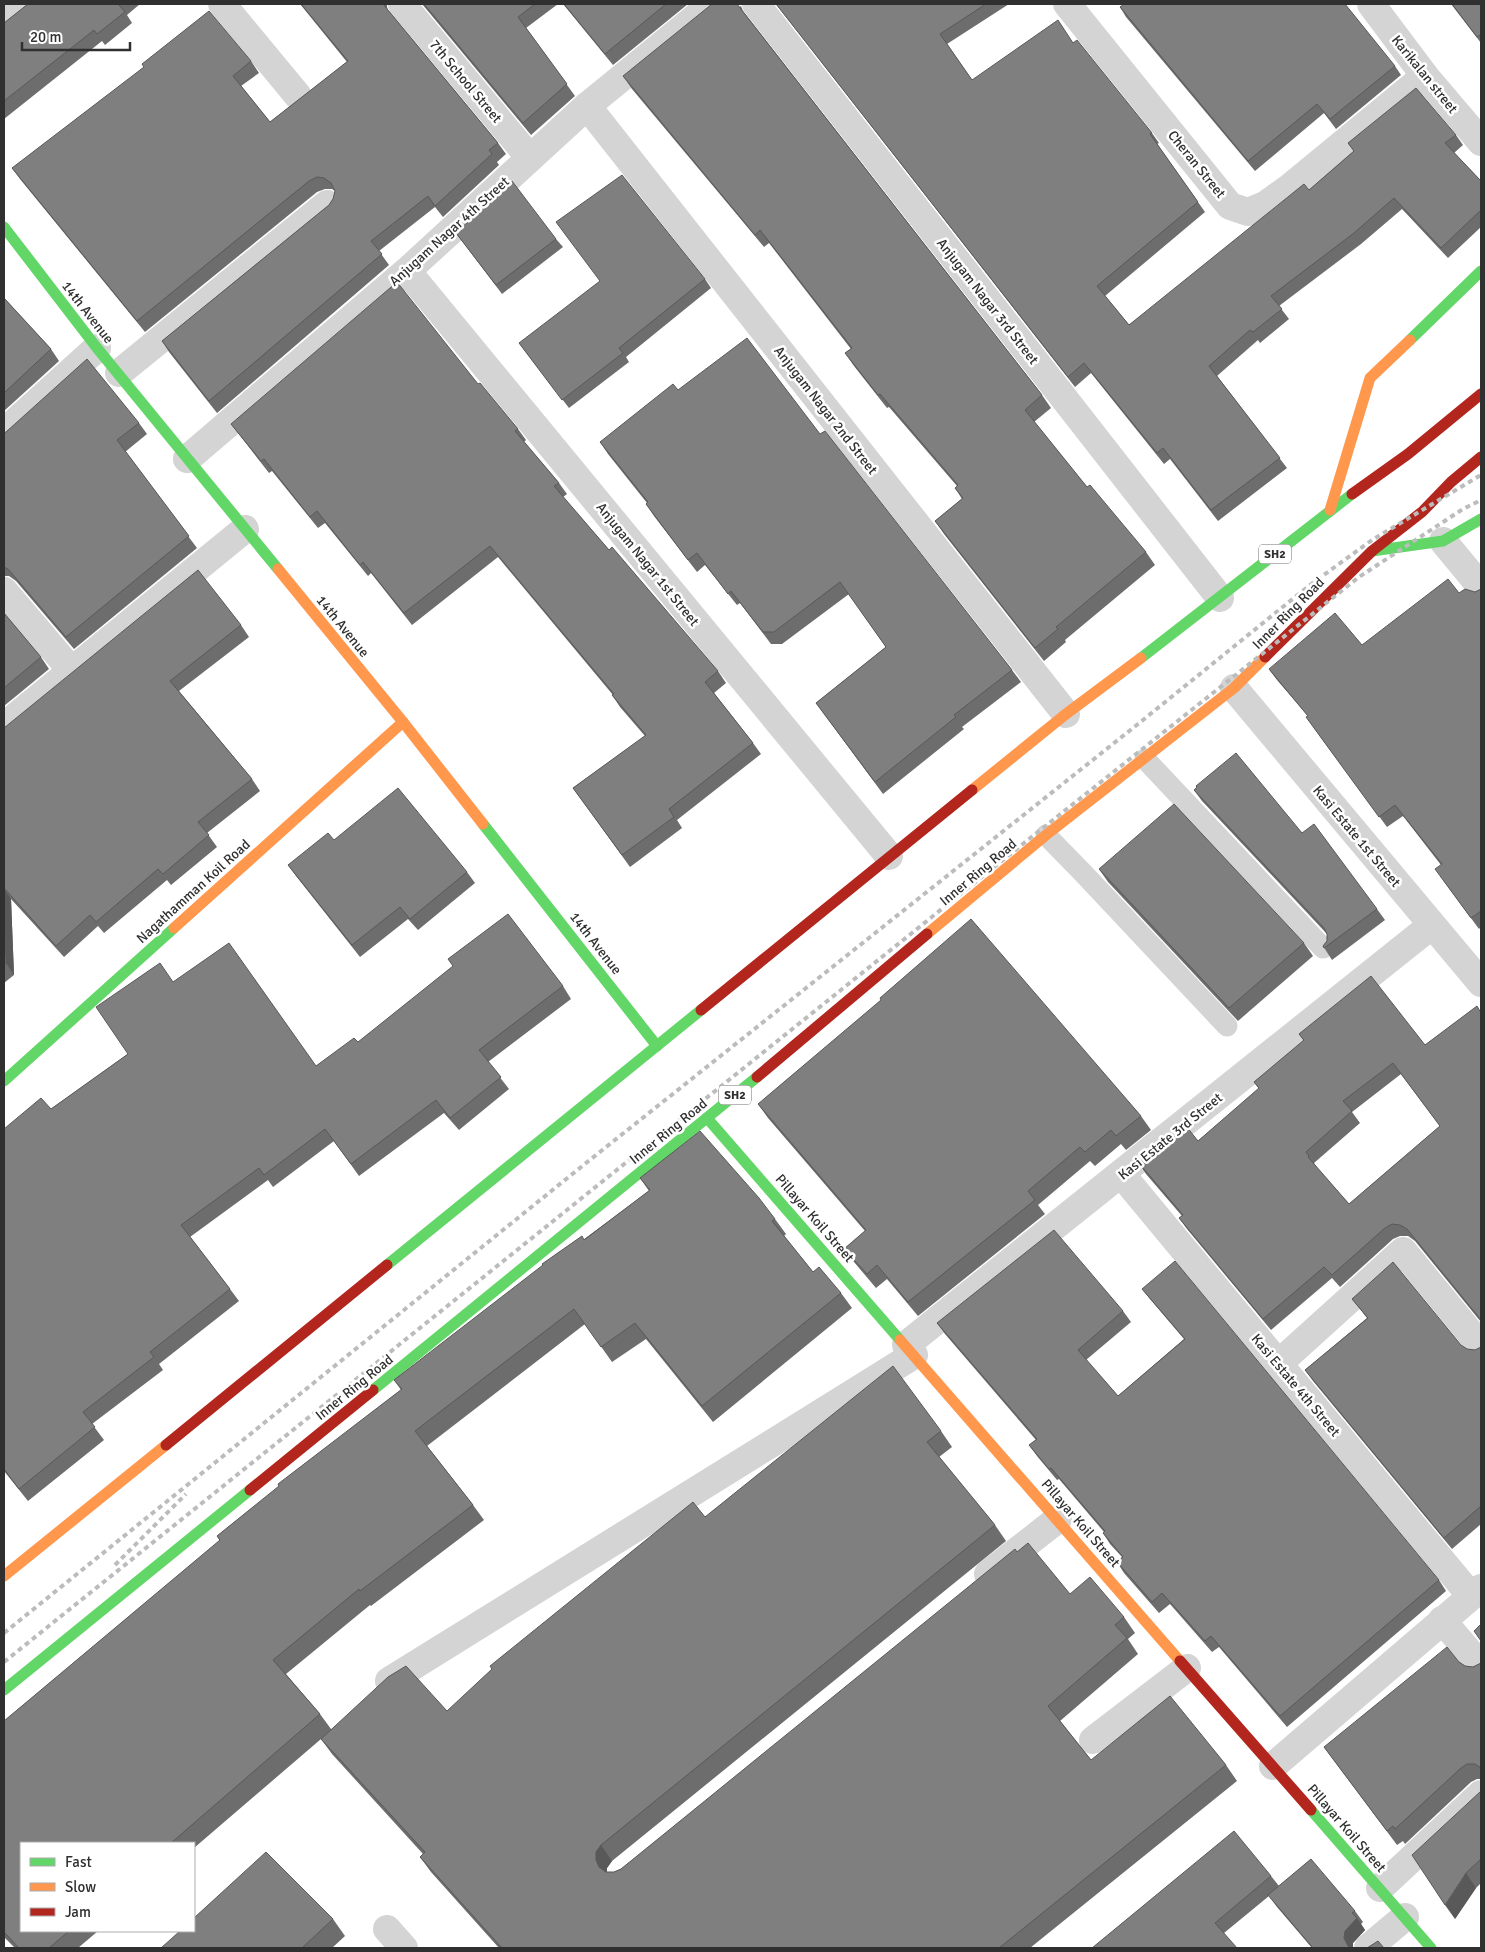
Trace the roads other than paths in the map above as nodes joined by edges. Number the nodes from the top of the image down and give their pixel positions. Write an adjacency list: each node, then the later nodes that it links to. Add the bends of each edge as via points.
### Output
1 (25, 4): 8 (street)
2 (222, 4): 10 (street)
3 (402, 4): 13 (street, 7th School Street)
4 (712, 4): 11 (street, Anjugam Nagar 4th Street)
5 (756, 4): 31 (street, Anjugam Nagar 3rd Street)
6 (1067, 4): 9 (street, Cheran Street, via 1230,206 1248,212 1265,205 1290,187)
7 (1370, 4): 9 (street, Karikalan street)
8 (4, 21)
9 (1425, 76): 12 (street, Karikalan street)
10 (298, 96)
11 (587, 106): 13 (street, Anjugam Nagar 4th Street); 34 (street, Anjugam Nagar 2nd Street)
12 (1481, 142)
13 (530, 158): 16 (street, Anjugam Nagar 4th Street)
14 (327, 204): 19 (street)
15 (4, 227): 18 (main road, 14th Avenue)
16 (407, 271): 23 (street, Anjugam Nagar 4th Street); 39 (street, Anjugam Nagar 1st Street)
17 (1481, 271): 24 (main road, via 1370,378)
18 (97, 348): 19 (main road, 14th Avenue); 21 (street)
19 (119, 373): 23 (main road, 14th Avenue)
20 (1481, 394): 24 (main road, SH2, via 1408,454)
21 (4, 432)
22 (1481, 457): 28 (main road, Inner Ring Road / SH2, via 1422,512)
23 (187, 459): 26 (main road, 14th Avenue)
24 (1330, 510): 31 (main road, SH2)
25 (1481, 519): 27 (main road)
26 (245, 529): 32 (street); 35 (main road, 14th Avenue)
27 (1443, 541): 28 (main road); 29 (street)
28 (1372, 551): 33 (main road, Inner Ring Road / SH2)
29 (1481, 587)
30 (4, 591): 32 (street)
31 (1220, 598): 34 (main road, SH2)
32 (72, 671): 36 (street)
33 (1234, 688): 37 (main road, Inner Ring Road / SH2); 40 (street, Kasi Estate 1st Street)
34 (1066, 714): 39 (main road, SH2)
35 (403, 722): 44 (main road, 14th Avenue); 45 (main road, Nagathamman Koil Road)
36 (4, 726)
37 (1145, 759): 38 (main road, Inner Ring Road / SH2); 41 (lane)
38 (1046, 835): 43 (lane); 46 (main road, Inner Ring Road / SH2)
39 (889, 856): 44 (main road, SH2)
40 (1432, 925): 42 (street, Kasi Estate 1st Street); 47 (street, Kasi Estate 3rd Street)
41 (1323, 948)
42 (1481, 984)
43 (1227, 1026)
44 (657, 1046): 52 (main road, SH2)
45 (4, 1081)
46 (707, 1118): 49 (main road, Pillayar Koil Street); 59 (main road, Inner Ring Road / SH2)
47 (1122, 1175): 49 (street, Kasi Estate 3rd Street); 50 (street, Kasi Estate 4th Street)
48 (1481, 1346): 50 (street, via 1403,1251)
49 (910, 1350): 51 (main road, Pillayar Koil Street); 58 (street, Kasi Estate 3rd Street)
50 (1278, 1364): 54 (street, Kasi Estate 4th Street)
51 (1058, 1519): 53 (street); 57 (main road, Pillayar Koil Street)
52 (4, 1576)
53 (972, 1588)
54 (1476, 1592): 55 (street)
55 (1442, 1620): 56 (street); 61 (street)
56 (1481, 1666)
57 (1187, 1668): 60 (street); 61 (main road, Pillayar Koil Street)
58 (389, 1681)
59 (4, 1690)
60 (1092, 1740)
61 (1273, 1766): 63 (main road, Pillayar Koil Street)
62 (1481, 1794): 63 (street)
63 (1380, 1888): 64 (main road, Pillayar Koil Street)
64 (1405, 1917): 65 (street); 66 (main road, Pillayar Koil Street)
65 (1368, 1948)
66 (1431, 1948)

